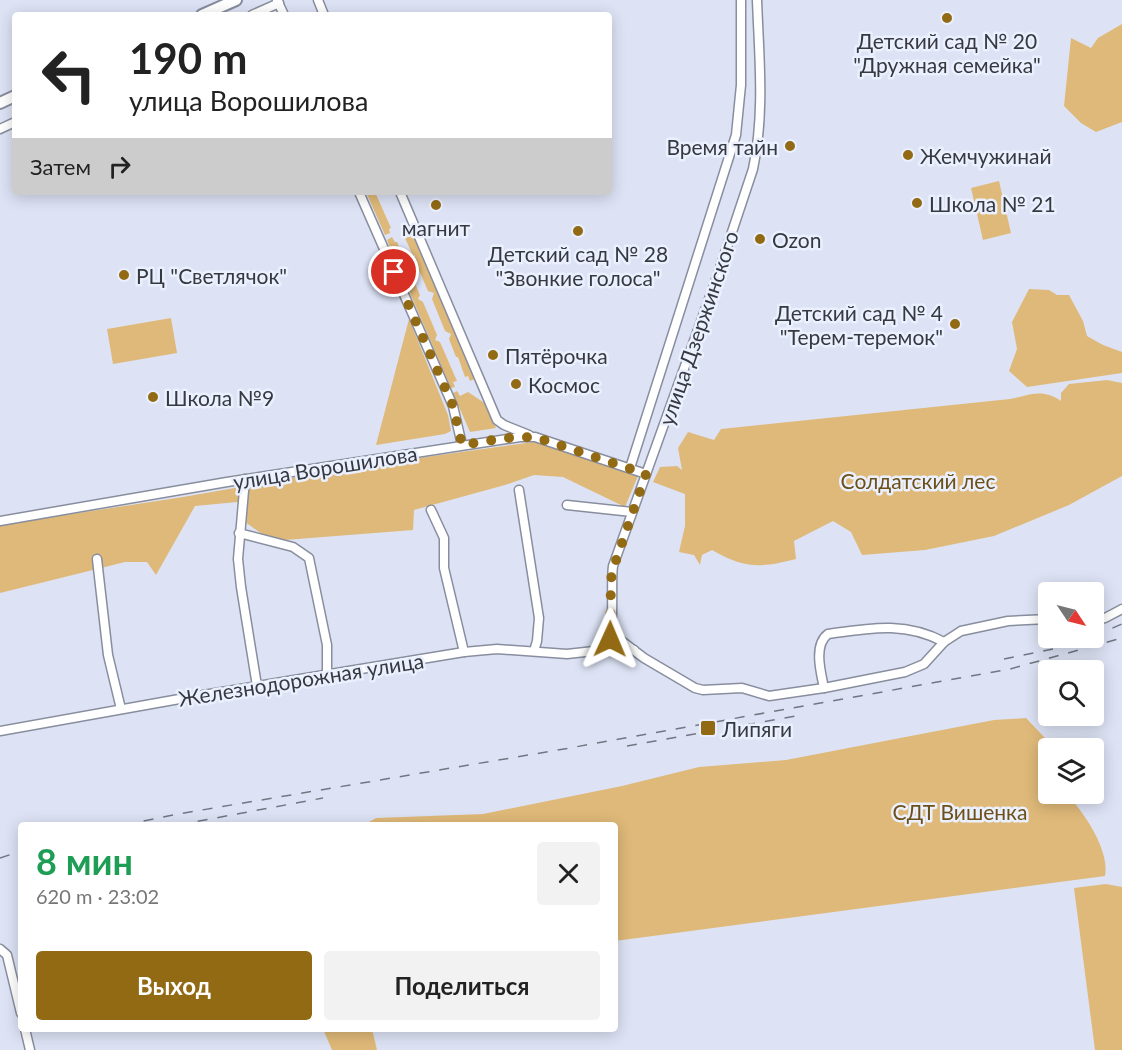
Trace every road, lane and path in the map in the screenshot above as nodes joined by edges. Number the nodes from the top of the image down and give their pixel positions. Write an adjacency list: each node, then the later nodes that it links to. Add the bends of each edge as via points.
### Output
1 (236, 0): 5 (main road)
2 (741, 0): 11 (street, улица Дзержинского, via 741,85 736,135)
3 (757, 0): 12 (street, улица Дзержинского, via 761,98 757,152)
4 (278, 2): 6 (street)
5 (209, 12)
6 (258, 12)
7 (360, 195): 10 (street, via 453,406)
8 (401, 195): 9 (street, via 497,420)
9 (535, 437): 10 (street, улица Ворошилова); 11 (street, улица Ворошилова)
10 (462, 445): 13 (street, улица Ворошилова)
11 (630, 468): 12 (street, улица Ворошилова)
12 (646, 474): 17 (street, улица Дзержинского)
13 (245, 479): 18 (street, улица Ворошилова); 19 (street)
14 (519, 490): 28 (street, via 539,618)
15 (567, 506): 17 (street)
16 (431, 510): 29 (street, via 444,538 444,568)
17 (632, 512): 24 (street, улица Дзержинского, via 611,579)
18 (0, 520)
19 (239, 533): 30 (street, via 293,547 309,558 327,645); 31 (street, via 241,587)
20 (97, 559): 33 (street, via 108,655)
21 (1122, 609): 22 (street)
22 (1104, 618)
23 (1038, 620): 25 (street, via 972,628)
24 (611, 633): 26 (street, улица Дзержинского); 27 (street)
25 (944, 642): 32 (street, via 924,664 905,672); 32 (street, via 922,631 879,627 828,634 820,645)
26 (603, 650): 27 (street, Железнодорожная улица); 28 (street, Железнодорожная улица, via 567,654)
27 (634, 650): 32 (street, via 703,690 742,688 769,696)
28 (534, 651): 29 (street, Железнодорожная улица)
29 (464, 652): 30 (street, Железнодорожная улица)
30 (327, 674): 31 (street, Железнодорожная улица)
31 (257, 686): 33 (street, Железнодорожная улица)
32 (824, 688)
33 (121, 709): 34 (street, Железнодорожная улица)
34 (0, 731)
35 (0, 949): 36 (street, via 8,955)
36 (18, 1000)
37 (26, 1032): 38 (street)
38 (30, 1050)

